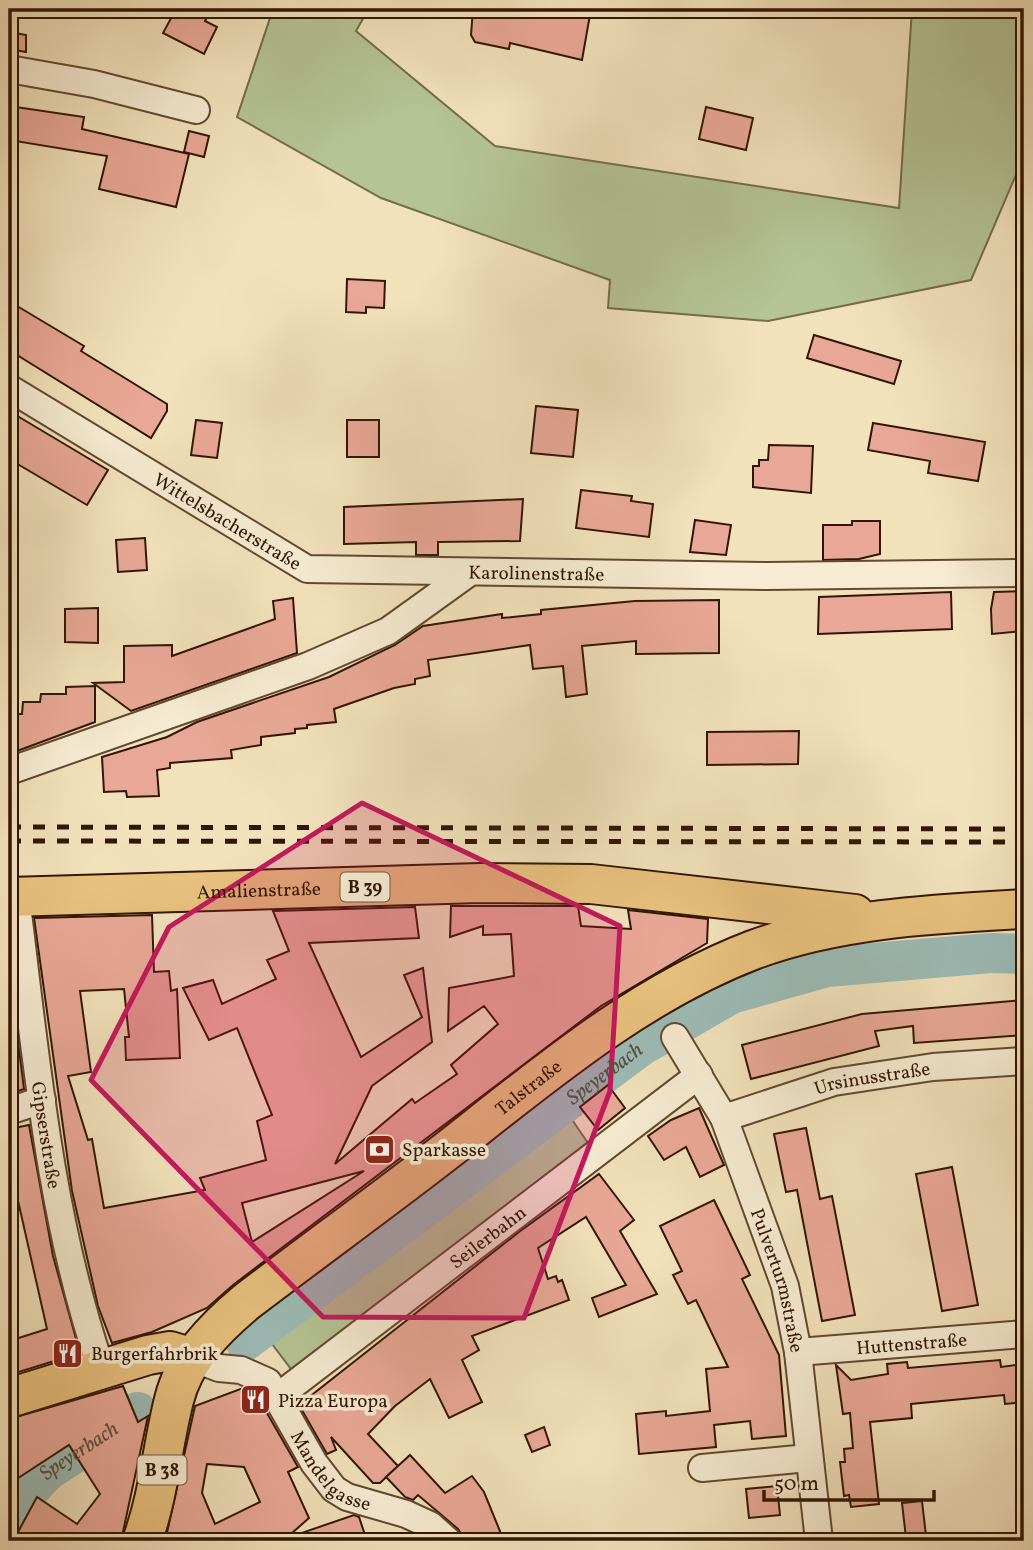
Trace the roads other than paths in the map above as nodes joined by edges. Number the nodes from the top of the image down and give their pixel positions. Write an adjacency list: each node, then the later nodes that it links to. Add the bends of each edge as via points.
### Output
1 (9, 69): 2 (street, via 94,84)
2 (196, 110)
3 (9, 388): 4 (street, Wittelsbacherstraße, via 307,569)
4 (470, 572): 5 (street, Karolinenstraße); 6 (street, Karolinenstraße, via 388,631 319,661)
5 (1024, 573)
6 (9, 771)
7 (720, 896): 8 (main road, Amalienstraße / B 39, via 591,884 480,883); 10 (main road, Amalienstraße); 11 (main road, via 744,918)
8 (12, 897): 15 (street, Gipserstraße)
9 (1024, 909): 10 (main road, Talstraße)
10 (896, 919): 11 (main road, Talstraße, via 797,936)
11 (754, 950): 18 (main road, Talstraße, via 672,988 540,1077)
12 (674, 1037): 14 (street, Pulverturmstraße)
13 (1024, 1061): 17 (street, Ursinusstraße, via 933,1067 834,1082)
14 (699, 1075): 17 (street, Pulverturmstraße); 26 (street, Seilerbahn)
15 (42, 1100): 16 (street); 22 (street, Gipserstraße, via 76,1290)
16 (9, 1111)
17 (724, 1118): 20 (street, Pulverturmstraße, via 785,1286)
18 (220, 1324): 21 (main road, Talstraße); 23 (street, Mandelgasse, via 223,1342)
19 (1024, 1334): 20 (street, Huttenstraße)
20 (798, 1352): 27 (street, Pulverturmstraße)
21 (194, 1358): 22 (main road, via 170,1352); 23 (street, Mandelgasse, via 219,1368); 25 (main road, Talstraße)
22 (101, 1368): 24 (main road); 25 (main road, via 146,1371)
23 (241, 1370): 26 (street, Mandelgasse, via 268,1382)
24 (9, 1398)
25 (174, 1398): 29 (main road, B 38, via 159,1489)
26 (276, 1398): 30 (street, Mandelgasse, via 334,1489 406,1514 430,1525)
27 (808, 1458): 28 (street); 31 (street, Pulverturmstraße)
28 (702, 1468)
29 (142, 1541)
30 (448, 1541)
31 (819, 1541)

